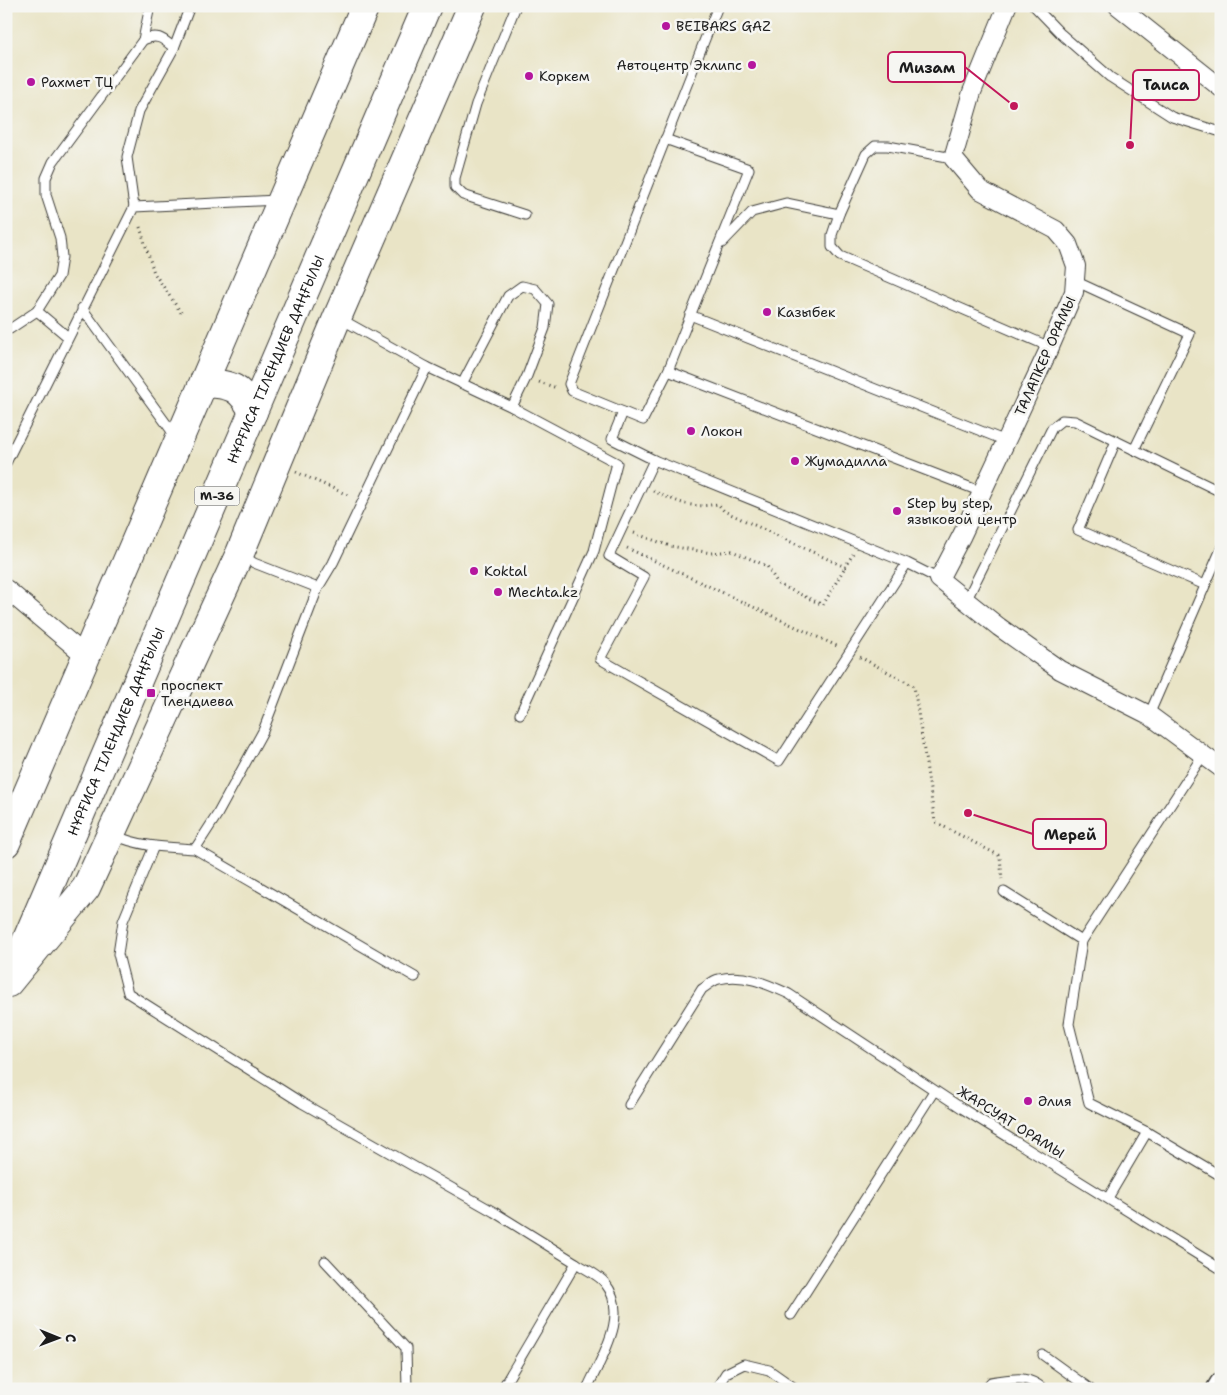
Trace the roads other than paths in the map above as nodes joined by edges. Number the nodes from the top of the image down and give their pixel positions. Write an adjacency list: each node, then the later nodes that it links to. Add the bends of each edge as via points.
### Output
1 (150, 6): 13 (lane)
2 (190, 6): 14 (lane)
3 (365, 6): 19 (main road)
4 (427, 6): 12 (main road, НҰРҒИСА ТІЛЕНДИЕВ ДАҢҒЫЛЫ / M-36)
5 (444, 6): 12 (main road)
6 (472, 6): 28 (main road)
7 (516, 6): 22 (lane, via 476,104 455,187 462,195)
8 (718, 6): 17 (lane)
9 (1007, 6): 18 (street, via 972,92)
10 (1034, 6): 16 (lane, via 1110,76 1172,117)
11 (1118, 6): 15 (street)
12 (416, 33): 37 (main road, НҰРҒИСА ТІЛЕНДИЕВ ДАҢҒЫЛЫ / M-36)
13 (143, 40): 14 (lane, via 152,36 162,38); 26 (lane, via 53,162 46,178 46,195 60,238 62,257 59,276)
14 (174, 48): 20 (lane, via 139,111 127,157)
15 (1221, 88)
16 (1221, 132)
17 (665, 139): 23 (lane, via 749,170); 38 (lane, via 570,384 572,391)
18 (952, 158): 21 (lane, via 875,146 866,154); 24 (street, ТАЛАПКЕР ОРАМЫ, via 980,190 1056,230 1068,244 1076,266)
19 (282, 199): 20 (lane); 34 (main road)
20 (134, 207): 25 (lane)
21 (839, 214): 23 (lane, via 786,203 752,212); 31 (lane, via 832,246 840,256)
22 (525, 215)
23 (718, 246): 27 (lane)
24 (1075, 281): 31 (street, ТАЛАПКЕР ОРАМЫ, via 1074,292); 42 (lane, via 1190,334)
25 (82, 308): 30 (lane); 39 (lane)
26 (37, 311): 29 (lane); 30 (lane)
27 (690, 315): 33 (lane); 40 (lane)
28 (337, 318): 32 (lane); 48 (main road)
29 (6, 330)
30 (68, 337): 44 (lane)
31 (1050, 347): 40 (street, ТАЛАПКЕР ОРАМЫ)
32 (427, 367): 35 (lane); 52 (lane)
33 (668, 371): 38 (lane, via 643,420); 45 (lane)
34 (204, 383): 37 (main road, via 235,389 246,398); 39 (main road)
35 (462, 384): 36 (lane); 36 (lane, via 508,296 522,286 535,289 548,304 545,328)
36 (512, 407): 56 (lane, via 618,463 594,551)
37 (253, 412): 67 (main road, НҰРҒИСА ТІЛЕНДИЕВ ДАҢҒЫЛЫ / M-36)
38 (622, 412): 43 (lane, via 612,439)
39 (179, 441): 55 (main road)
40 (1006, 441): 45 (street, ТАЛАПКЕР ОРАМЫ)
41 (1116, 441): 42 (lane); 51 (lane, via 1078,530); 54 (lane, via 1075,421 1062,420 1052,428)
42 (1134, 450): 46 (lane)
43 (654, 460): 49 (lane); 49 (lane, via 609,556 644,577 600,659 779,761)
44 (6, 463)
45 (982, 492): 50 (street, ТАЛАПКЕР ОРАМЫ)
46 (1221, 492)
47 (1221, 549): 51 (lane)
48 (240, 553): 52 (lane, via 254,563); 60 (main road)
49 (908, 563): 50 (lane)
50 (939, 579): 54 (street)
51 (1205, 585): 57 (lane)
52 (318, 588): 63 (lane, via 263,731)
53 (6, 589): 55 (street)
54 (966, 601): 57 (street, via 1060,670)
55 (87, 657): 61 (main road)
56 (520, 714)
57 (1149, 715): 58 (street)
58 (1203, 756): 59 (street); 65 (lane)
59 (1221, 768)
60 (111, 834): 62 (lane, via 128,842); 67 (main road, via 86,888)
61 (6, 843)
62 (154, 846): 63 (lane); 74 (lane, via 123,921 118,954 128,993 302,1103 494,1212)
63 (195, 848): 66 (lane)
64 (1004, 892): 65 (lane)
65 (1082, 941): 70 (lane, via 1069,1024 1089,1103)
66 (415, 977)
67 (7, 985)
68 (934, 1091): 69 (lane, ЖАРСУАТ ОРАМЫ, via 789,994 745,978 718,979 702,989); 72 (lane, ЖАРСУАТ ОРАМЫ); 76 (lane)
69 (629, 1105)
70 (1147, 1132): 71 (lane); 72 (lane)
71 (1221, 1176)
72 (1108, 1198): 75 (lane, ЖАРСУАТ ОРАМЫ)
73 (325, 1261): 79 (lane, via 406,1348)
74 (576, 1263): 80 (lane); 81 (lane, via 605,1283 615,1302 613,1331)
75 (1221, 1268)
76 (790, 1315)
77 (1042, 1355): 86 (lane)
78 (1221, 1384): 87 (street)
79 (407, 1389)
80 (502, 1389)
81 (587, 1389)
82 (716, 1389): 83 (lane, via 726,1374 744,1364 769,1370)
83 (796, 1389)
84 (985, 1389): 85 (lane, via 991,1382 1015,1378 1032,1380)
85 (1044, 1389)
86 (1090, 1389)
87 (1218, 1389)

